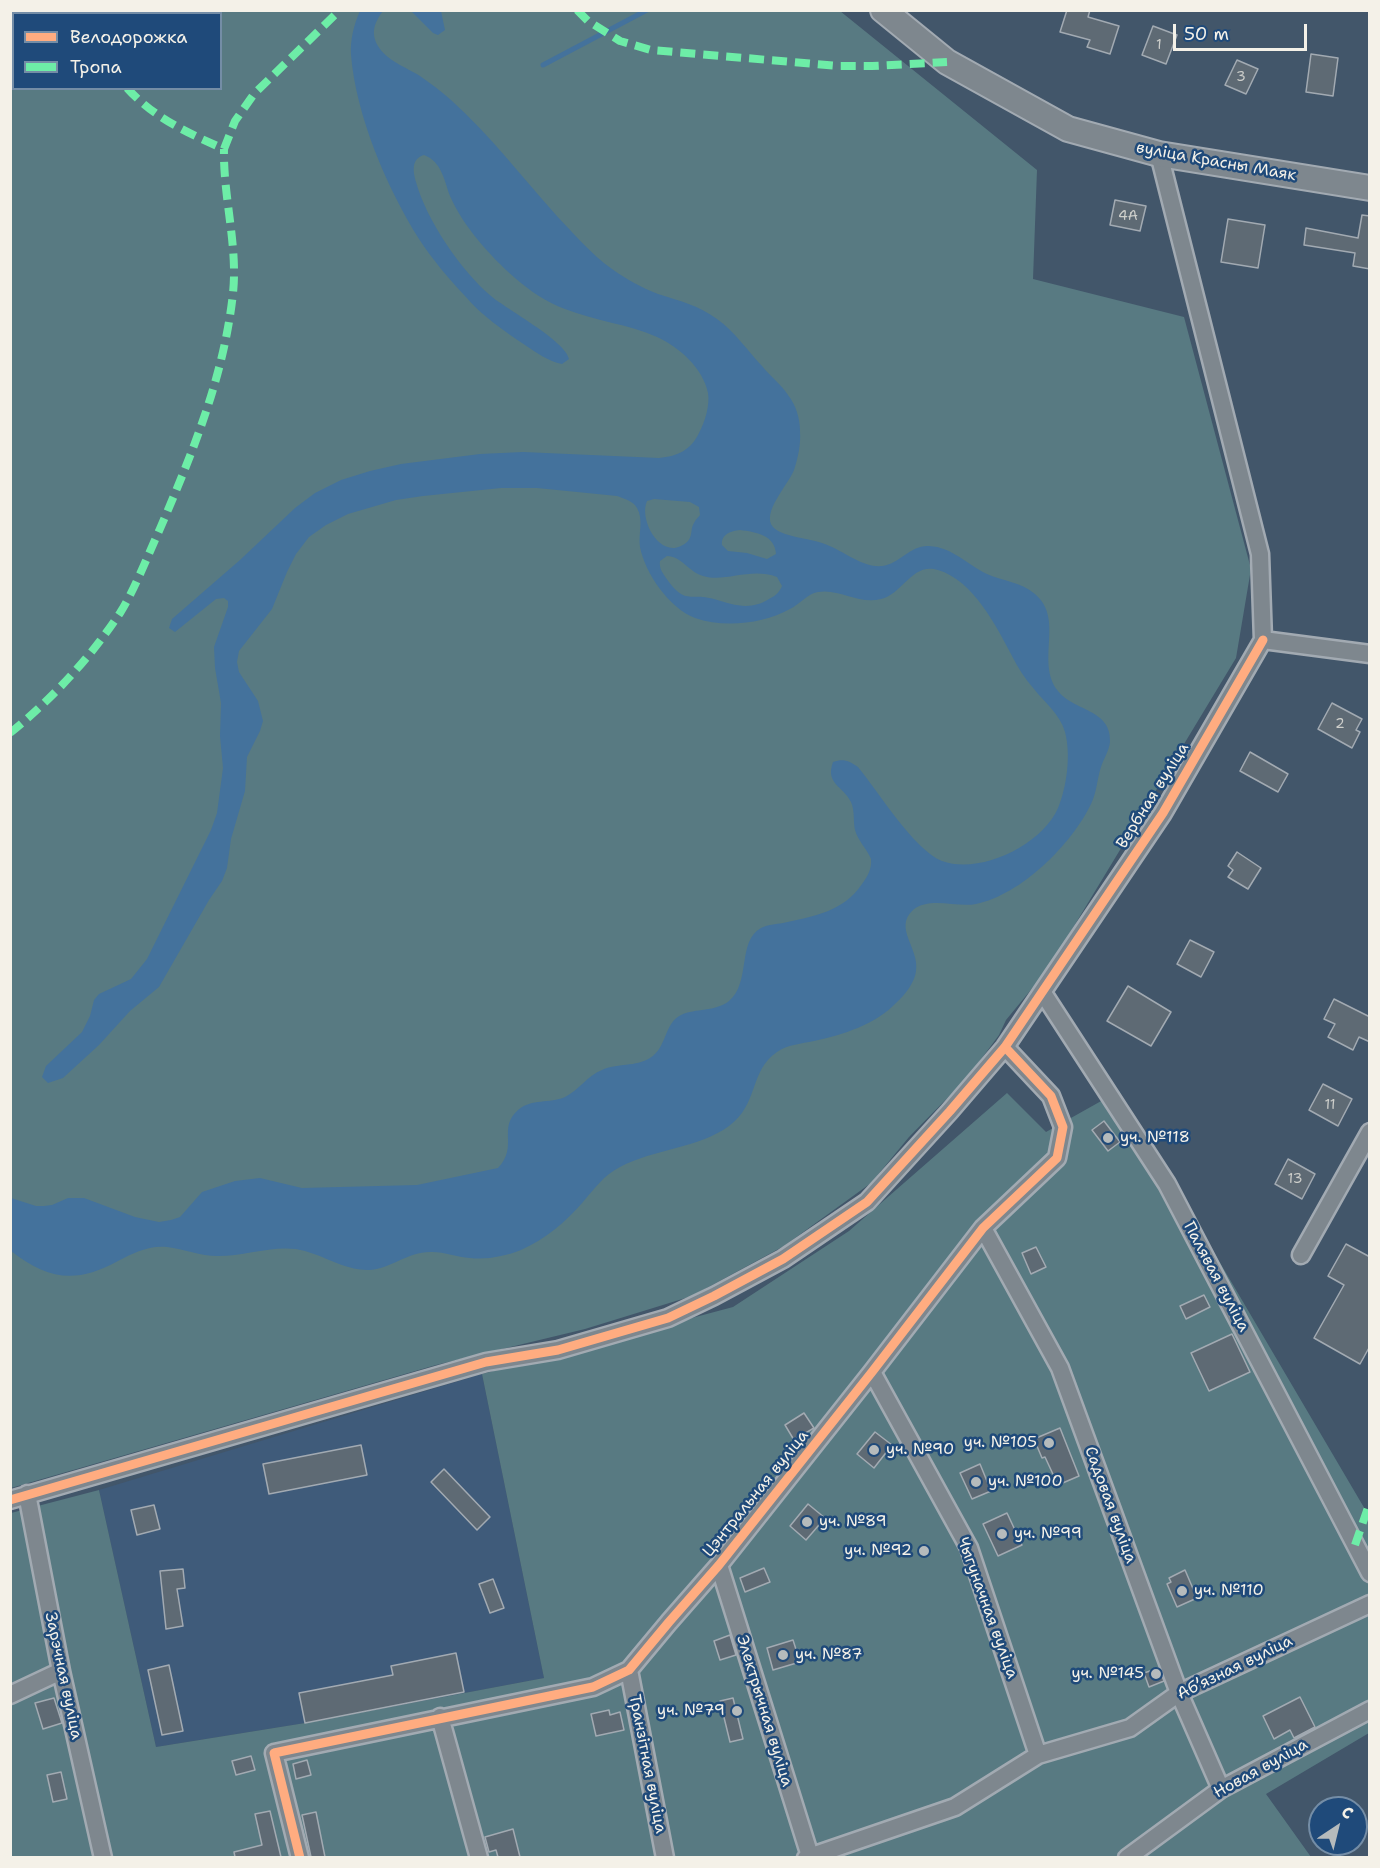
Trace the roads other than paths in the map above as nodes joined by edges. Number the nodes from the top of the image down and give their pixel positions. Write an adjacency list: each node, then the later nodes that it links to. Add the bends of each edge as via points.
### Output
1 (883, 10): 2 (street, вуліца Красны Маяк, via 947,62 1068,129)
2 (1159, 154): 3 (street, вуліца Красны Маяк); 4 (street, via 1260,554)
3 (1370, 188)
4 (1263, 640): 5 (street); 6 (street, Вербная вуліца, via 1163,813)
5 (1370, 654)
6 (1043, 993): 7 (street, Вербная вуліца); 15 (street, Палявая вуліца, via 1167,1184)
7 (1005, 1047): 9 (street, Цэнтральная вуліца, via 1051,1096 1063,1127 1057,1158); 12 (street, Вербная вуліца, via 867,1202 783,1259 668,1318 558,1350 486,1362)
8 (1370, 1131): 10 (street)
9 (983, 1228): 11 (street, Цэнтральная вуліца); 19 (street, Садовая вуліца, via 1060,1368)
10 (1301, 1255)
11 (872, 1372): 14 (street, Цэнтральная вуліца); 23 (street, Чыгуначная вуліца, via 969,1548)
12 (27, 1494): 13 (street, Вербная вуліца); 18 (street, Зарэчная вуліца)
13 (10, 1500)
14 (719, 1565): 17 (street, Цэнтральная вуліца); 29 (street, Электрычная вуліца)
15 (1370, 1573)
16 (1370, 1604): 19 (street, Абʼязная вуліца)
17 (629, 1670): 22 (street, Цэнтральная вуліца, via 593,1687); 28 (street, Транзітная вуліца)
18 (61, 1671): 20 (street); 25 (street, Зарэчная вуліца)
19 (1179, 1693): 23 (street, Абʼязная вуліца, via 1130,1728); 24 (street, Садовая вуліца)
20 (10, 1695)
21 (1370, 1710): 24 (street, Новая вуліца)
22 (440, 1717): 26 (street, Цэнтральная вуліца, via 274,1753); 27 (street)
23 (1038, 1755): 29 (street, Абʼязная вуліца, via 955,1807)
24 (1221, 1789): 30 (street, Новая вуліца)
25 (103, 1857)
26 (300, 1857)
27 (479, 1857)
28 (665, 1857)
29 (808, 1857)
30 (1127, 1857)

